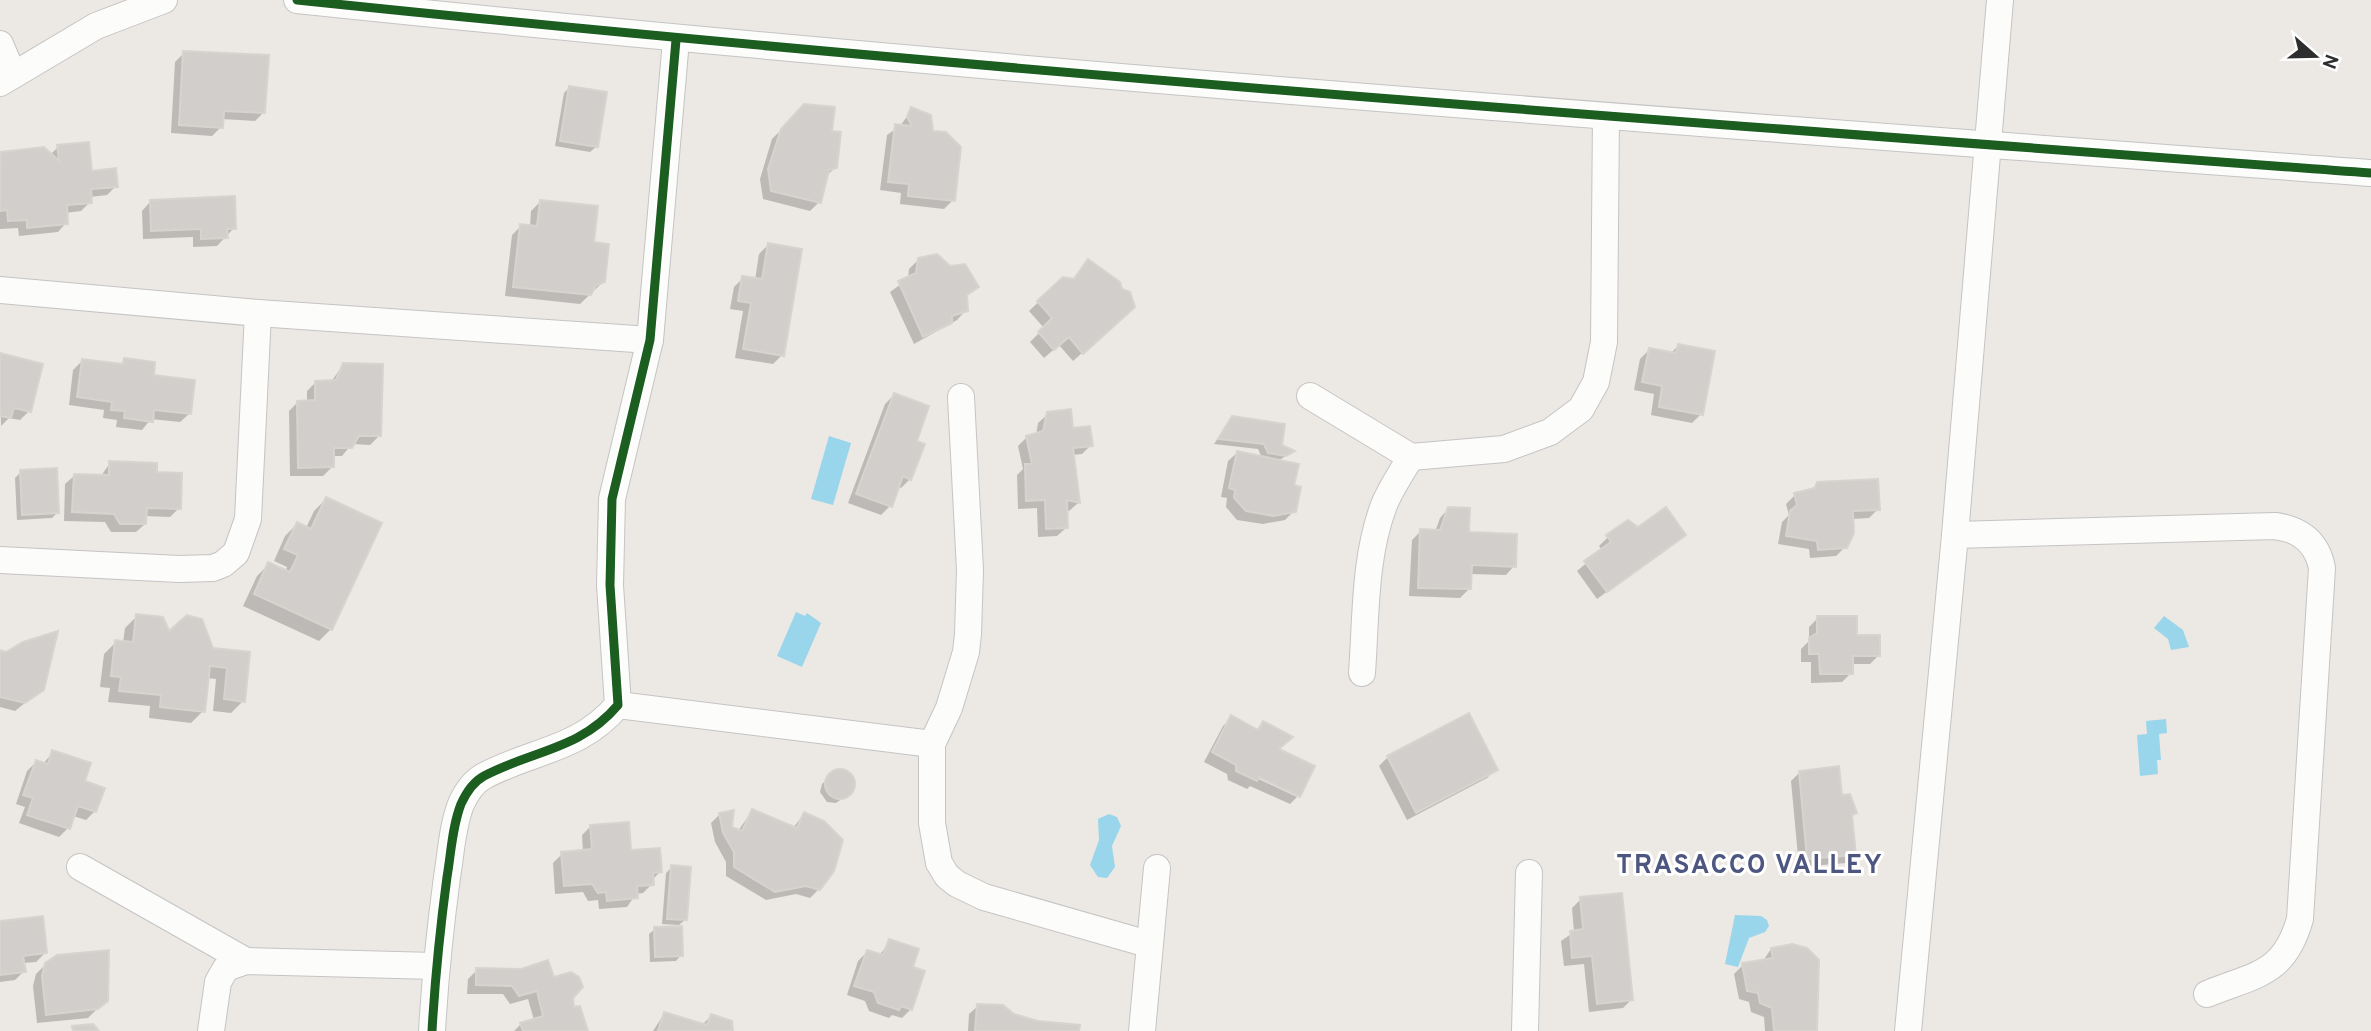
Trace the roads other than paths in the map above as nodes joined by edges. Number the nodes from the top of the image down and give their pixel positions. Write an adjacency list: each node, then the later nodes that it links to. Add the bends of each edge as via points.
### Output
1 (164, 0): 6 (street, via 96,26)
2 (297, 0): 4 (street)
3 (2000, 0): 8 (street)
4 (677, 40): 7 (street); 12 (street)
5 (0, 44): 6 (street)
6 (6, 79)
7 (1606, 116): 8 (street); 15 (street, via 1604,342 1597,382 1581,409 1550,432 1504,449)
8 (1987, 145): 9 (street); 16 (street)
9 (2371, 173)
10 (0, 290): 11 (street)
11 (258, 313): 12 (street); 17 (street, via 248,519 236,553 213,568 179,569)
12 (650, 340): 19 (street, via 612,499 610,585)
13 (1310, 396): 15 (street)
14 (961, 397): 20 (street, via 970,570 968,634 953,697)
15 (1411, 457): 18 (street, via 1393,486 1377,528 1368,580)
16 (1955, 535): 27 (street, via 2275,526 2293,528 2319,556 2322,568 2300,919 2293,944 2276,966); 32 (street)
17 (0, 559)
18 (1362, 673)
19 (618, 705): 20 (street); 26 (street, via 590,733 505,766 468,789 453,835)
20 (932, 744): 24 (street, via 932,823 939,863 947,876 984,897)
21 (80, 867): 25 (street)
22 (1157, 868): 24 (street)
23 (1529, 873): 31 (street)
24 (1148, 944): 30 (street)
25 (246, 961): 26 (street); 28 (street, via 226,968 218,982)
26 (435, 966): 29 (street)
27 (2207, 994)
28 (211, 1031)
29 (432, 1031)
30 (1142, 1031)
31 (1525, 1031)
32 (1908, 1031)

